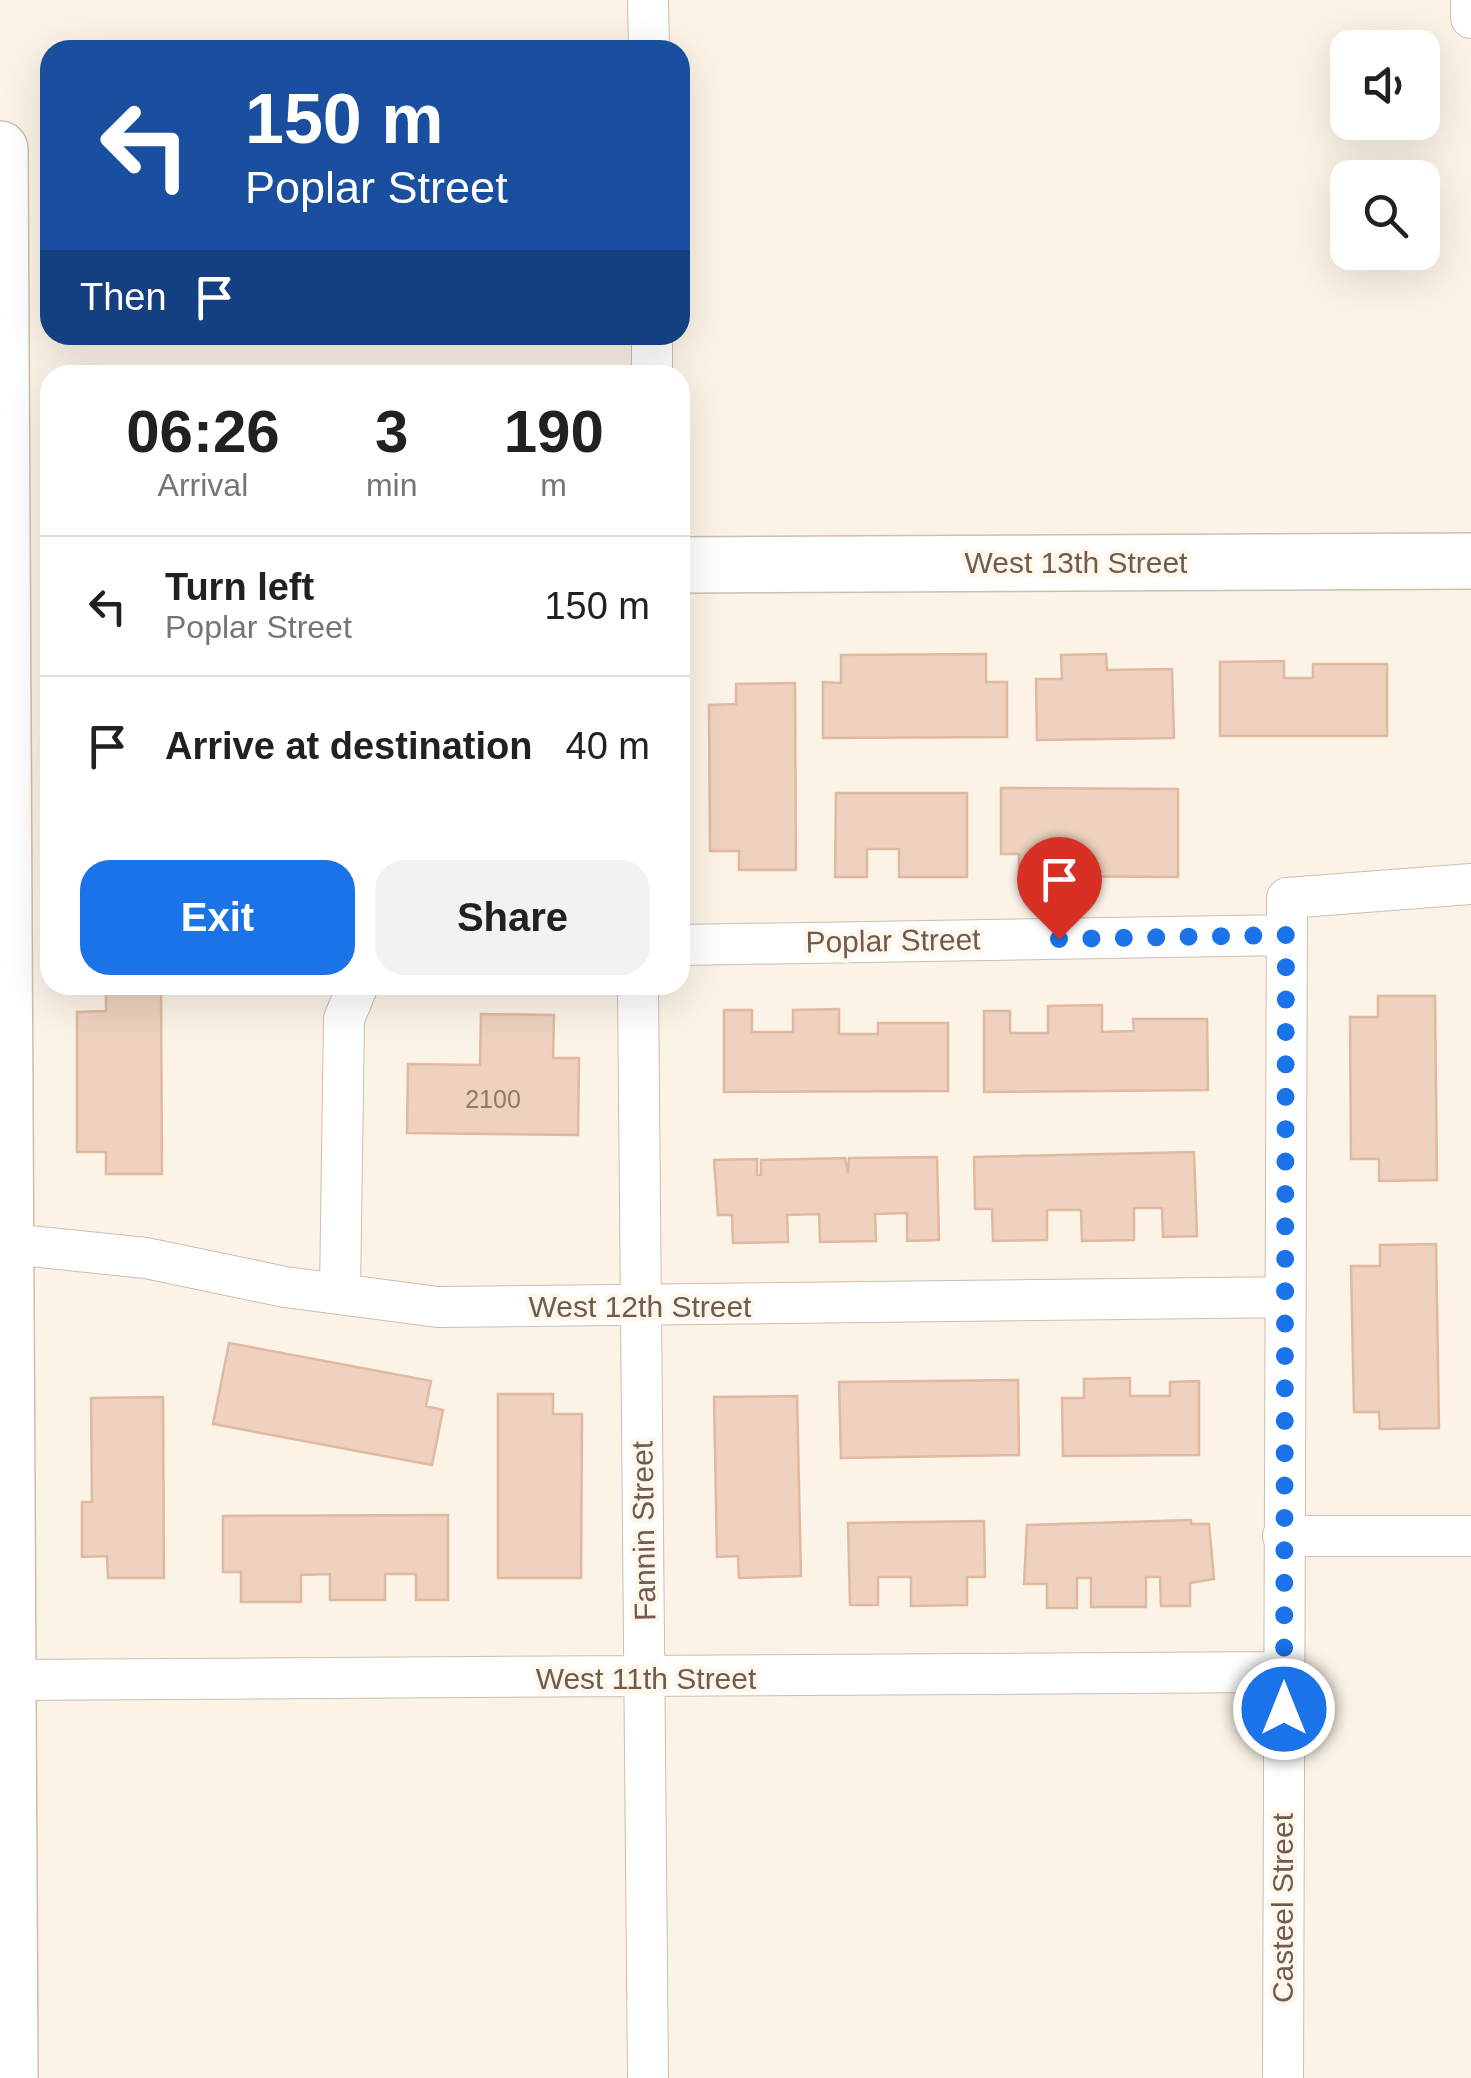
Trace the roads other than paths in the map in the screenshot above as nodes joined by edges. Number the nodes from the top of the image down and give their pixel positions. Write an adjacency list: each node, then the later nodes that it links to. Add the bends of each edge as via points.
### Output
1 (648, 0): 4 (street)
2 (1471, 0): 3 (street)
3 (1471, 18)
4 (649, 40)
5 (0, 149): 8 (street)
6 (1471, 562): 7 (street, West 13th Street)
7 (690, 565)
8 (26, 568): 9 (street)
9 (1, 666): 15 (street)
10 (1471, 884): 11 (street)
11 (1286, 916): 12 (street, Poplar Street); 17 (street, Casteel Street)
12 (690, 945)
13 (354, 995): 16 (street, via 344,1018)
14 (638, 995): 18 (street, Fannin Street)
15 (3, 1243): 16 (street, West 12th Street, via 146,1258); 23 (street)
16 (340, 1294): 18 (street, West 12th Street, via 438,1308)
17 (1285, 1297): 18 (street, West 12th Street); 19 (street, Casteel Street)
18 (642, 1308): 22 (street, Fannin Street)
19 (1283, 1536): 20 (street); 21 (street, Casteel Street)
20 (1471, 1536)
21 (1284, 1672): 22 (street, West 11th Street); 27 (street, Casteel Street)
22 (646, 1679): 23 (street, West 11th Street); 26 (street, Fannin Street)
23 (9, 1680): 24 (street)
24 (5, 1822): 25 (street)
25 (10, 2078)
26 (648, 2078)
27 (1283, 2078)

